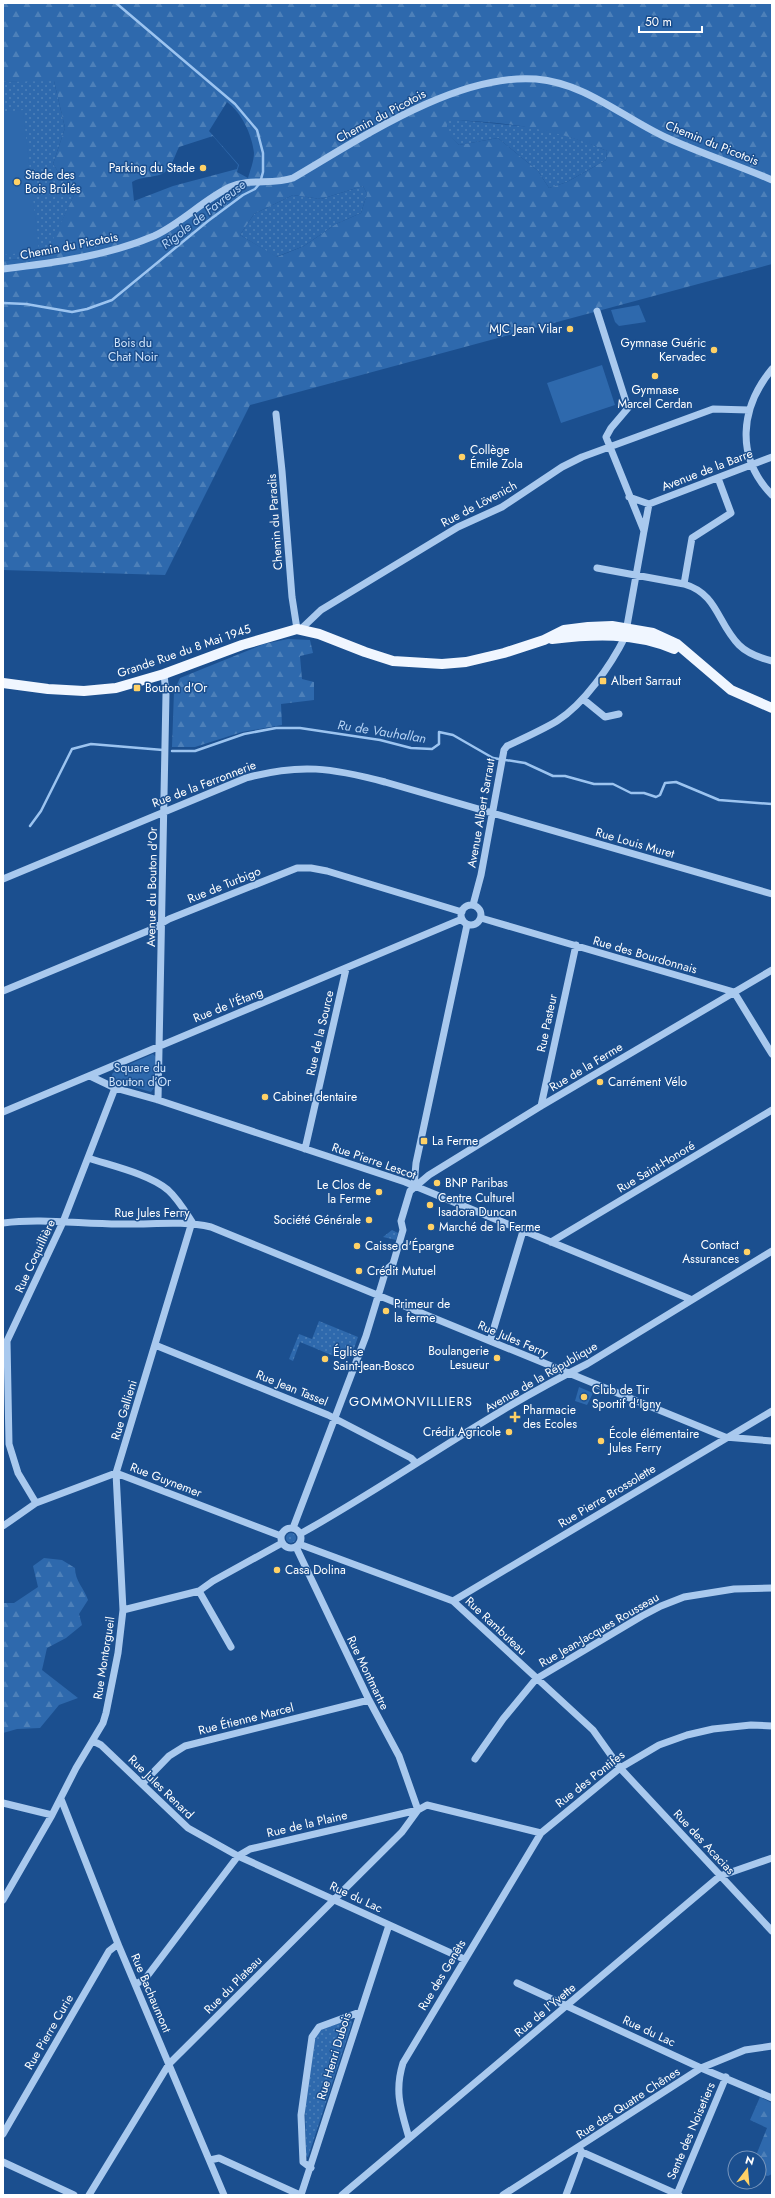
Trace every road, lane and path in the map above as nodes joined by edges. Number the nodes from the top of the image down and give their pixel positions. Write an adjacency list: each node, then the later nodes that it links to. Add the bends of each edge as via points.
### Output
1 (772, 180): 2 (street, Chemin du Picotois, via 664,136 586,93 545,81 504,80 440,97 359,139 293,178 230,187 170,227 133,243 40,265)
2 (3, 269)
3 (597, 311): 7 (street, via 628,408 606,437)
4 (772, 369): 5 (street, via 758,388)
5 (749, 410): 7 (street, Rue de Lövenich, via 713,409); 9 (street, via 746,425 747,444)
6 (276, 414): 18 (street, Chemin du Paradis, via 292,597)
7 (611, 447): 12 (street); 18 (street, Rue de Lövenich, via 582,456 502,507 458,527 321,610)
8 (772, 457): 9 (street, Avenue de la Barre)
9 (752, 465): 10 (street, Avenue de la Barre); 11 (street)
10 (718, 478): 13 (street, Avenue de la Barre); 17 (street, via 731,513 692,538)
11 (772, 495)
12 (629, 497): 13 (street); 14 (street)
13 (649, 504): 14 (street)
14 (644, 531): 16 (street)
15 (597, 568): 16 (street)
16 (636, 575): 17 (street); 19 (street)
17 (684, 584): 20 (street, via 706,595 739,645 755,656)
18 (299, 629): 19 (main road, via 393,661 419,663 466,662 544,640); 21 (main road, Grande Rue du 8 Mai 1945, via 242,645)
19 (626, 632): 23 (street, Avenue Albert Sarraut, via 619,648); 24 (main road, via 694,658 732,690)
20 (772, 661)
21 (164, 674): 22 (main road, Grande Rue du 8 Mai 1945, via 116,688 84,691); 26 (street, Avenue du Bouton d'Or)
22 (3, 683)
23 (582, 699): 25 (street, via 605,717); 27 (street, Avenue Albert Sarraut, via 558,720 507,746 500,759)
24 (772, 708)
25 (619, 714)
26 (164, 811): 27 (street, Rue de la Ferronnerie, via 246,778 294,768 318,768 359,775); 28 (street, Rue de la Ferronnerie); 33 (street, Avenue du Bouton d'Or)
27 (492, 813): 29 (street, Rue Louis Muret); 30 (street, Avenue Albert Sarraut)
28 (3, 879)
29 (772, 894)
30 (473, 905): 31 (street, via 481,912); 32 (street, via 465,907)
31 (481, 918): 32 (street, via 476,925); 34 (street, Rue des Bourdonnais)
32 (464, 919): 33 (street, Rue de Turbigo, via 327,871 297,868); 35 (street, Rue de l'Étang); 49 (street, via 416,1163)
33 (162, 923): 37 (street, Rue de Turbigo); 39 (street, Avenue du Bouton d'Or)
34 (576, 945): 38 (street, Rue des Bourdonnais); 44 (street, Rue Pasteur)
35 (346, 969): 39 (street, Rue de l'Étang); 47 (street, Rue de la Source)
36 (772, 970): 38 (street, Rue de la Ferme)
37 (3, 991)
38 (734, 992): 40 (street); 44 (street, Rue de la Ferme)
39 (159, 1047): 41 (street, Rue de l'Étang); 43 (street, Avenue du Bouton d'Or)
40 (772, 1054)
41 (90, 1076): 42 (street, Rue Pierre Lescot); 46 (street, Rue de l'Étang)
42 (115, 1088): 43 (street, Rue Pierre Lescot); 48 (street, Rue Coquillière)
43 (158, 1100): 47 (street, Rue Pierre Lescot)
44 (541, 1106): 49 (street, Rue de la Ferme)
45 (772, 1110): 54 (street, Rue Saint-Honoré)
46 (3, 1112)
47 (305, 1149): 49 (street, Rue Pierre Lescot)
48 (88, 1158): 50 (street, Rue Coquillière); 51 (street, via 154,1181 168,1190)
49 (414, 1186): 53 (street, Rue Pierre Lescot); 56 (street, via 401,1221 403,1230 393,1264 386,1270)
50 (63, 1222): 51 (street, Rue Jules Ferry, via 169,1225); 52 (street, Rue Jules Ferry); 59 (street, Rue Coquillière)
51 (192, 1222): 56 (street, Rue Jules Ferry, via 211,1227 360,1291); 60 (street, Rue Gallieni)
52 (3, 1223)
53 (523, 1231): 54 (street, Rue Pierre Lescot); 58 (street)
54 (551, 1242): 57 (street, Rue Pierre Lescot)
55 (772, 1251): 57 (street, Avenue de la République)
56 (379, 1296): 58 (street, Rue Jules Ferry); 63 (street)
57 (690, 1299): 61 (street, Avenue de la République, via 587,1364)
58 (490, 1341): 61 (street, Rue Jules Ferry)
59 (5, 1343): 68 (street, Rue Coquillière, via 10,1444 18,1473)
60 (155, 1345): 63 (street, Rue Jean Tassel); 67 (street, Rue Gallieni)
61 (568, 1373): 64 (street, Rue Jules Ferry); 66 (street, Avenue de la République)
62 (772, 1411): 64 (street, Rue Pierre Brossolette)
63 (335, 1418): 66 (street, Rue Jean Tassel); 70 (street)
64 (726, 1437): 65 (street, Rue Jules Ferry); 76 (street, Rue Pierre Brossolette)
65 (772, 1441)
66 (416, 1463): 71 (street, Avenue de la République, via 397,1477)
67 (116, 1473): 68 (street, Rue Guynemer); 72 (street, Rue Guynemer); 77 (street, Rue Gallieni)
68 (36, 1504): 69 (street, Rue Guynemer)
69 (3, 1526)
70 (294, 1528): 71 (street); 72 (street, via 285,1530)
71 (300, 1534): 73 (street)
72 (281, 1540): 73 (street, via 288,1548); 75 (street, Rue Montorgueil)
73 (298, 1546): 76 (street, Rue Rambuteau); 80 (street, Rue Montmartre)
74 (772, 1588): 79 (street, Rue Jean-Jacques Rousseau, via 713,1592 684,1597 661,1606)
75 (199, 1591): 77 (street, Rue Montorgueil); 78 (street)
76 (453, 1600): 79 (street, Rue Rambuteau)
77 (123, 1610): 82 (street, Rue Montorgueil, via 118,1653 106,1713)
78 (231, 1647)
79 (536, 1679): 83 (street, Rue Jean-Jacques Rousseau, via 503,1718); 84 (street, Rue Rambuteau, via 593,1730)
80 (369, 1700): 85 (street, Rue Étienne Marcel, via 185,1746 169,1756); 88 (street, Rue Montmartre, via 399,1756)
81 (772, 1726): 84 (street, Rue des Pontifes, via 729,1727 687,1735 659,1745)
82 (93, 1741): 85 (street, Rue Jules Renard, via 101,1745); 86 (street, Rue Montorgueil)
83 (475, 1759)
84 (620, 1768): 90 (street, Rue des Pontifes); 93 (street, Rue des Acacias)
85 (142, 1784): 91 (street, Rue Jules Renard, via 188,1828)
86 (61, 1799): 89 (street, Rue Montorgueil); 98 (street, Rue Bachaumont)
87 (3, 1803): 89 (street)
88 (418, 1810): 90 (street, Rue de la Plaine, via 427,1805); 91 (street, Rue de la Plaine, via 250,1849); 94 (street, Rue du Plateau, via 402,1832)
89 (52, 1815): 95 (street, Rue Montorgueil)
90 (541, 1833): 99 (street, Rue des Genêts)
91 (238, 1856): 94 (street, Rue du Lac); 101 (street, Rue de la Plaine, via 145,1979)
92 (772, 1858): 93 (street, Rue de l'Yvette)
93 (720, 1876): 97 (street, Rue des Acacias); 102 (street, Rue de l'Yvette)
94 (334, 1899): 96 (street, Rue du Lac); 105 (street, Rue du Plateau)
95 (3, 1900)
96 (389, 1925): 99 (street, Rue du Lac); 103 (street, Rue Henri Dubois)
97 (772, 1931)
98 (118, 1944): 101 (street, Rue Bachaumont); 109 (street, Rue Pierre Curie, via 109,1951)
99 (464, 1959): 110 (street, Rue des Genêts, via 403,2063 398,2079 398,2099)
100 (517, 1983): 102 (street, Rue du Lac)
101 (136, 1984): 105 (street, Rue Bachaumont)
102 (568, 2005): 106 (street, Rue du Lac); 110 (street, Rue de l'Yvette)
103 (360, 2012): 114 (street, Rue Henri Dubois); 114 (street, via 319,2027 312,2037 301,2115 304,2162)
104 (772, 2046): 106 (street, Rue des Quatre Chênes, via 745,2050)
105 (169, 2064): 112 (street, Rue Bachaumont); 117 (street, Rue du Plateau)
106 (701, 2068): 107 (street, Rue du Lac); 111 (street, Rue des Quatre Chênes)
107 (726, 2077): 108 (street, Rue du Lac); 115 (street, Sente des Noisetiers)
108 (772, 2098)
109 (3, 2134)
110 (409, 2138): 120 (street, Rue de l'Yvette)
111 (580, 2150): 115 (street); 121 (street, Rue des Quatre Chênes); 122 (street)
112 (210, 2160): 118 (street, Rue Bachaumont); 119 (street, via 219,2158)
113 (3, 2162): 116 (street)
114 (311, 2168): 119 (street, Rue Henri Dubois)
115 (678, 2194)
116 (74, 2195)
117 (89, 2195)
118 (224, 2195)
119 (301, 2195)
120 (342, 2195)
121 (503, 2195)
122 (566, 2195)

